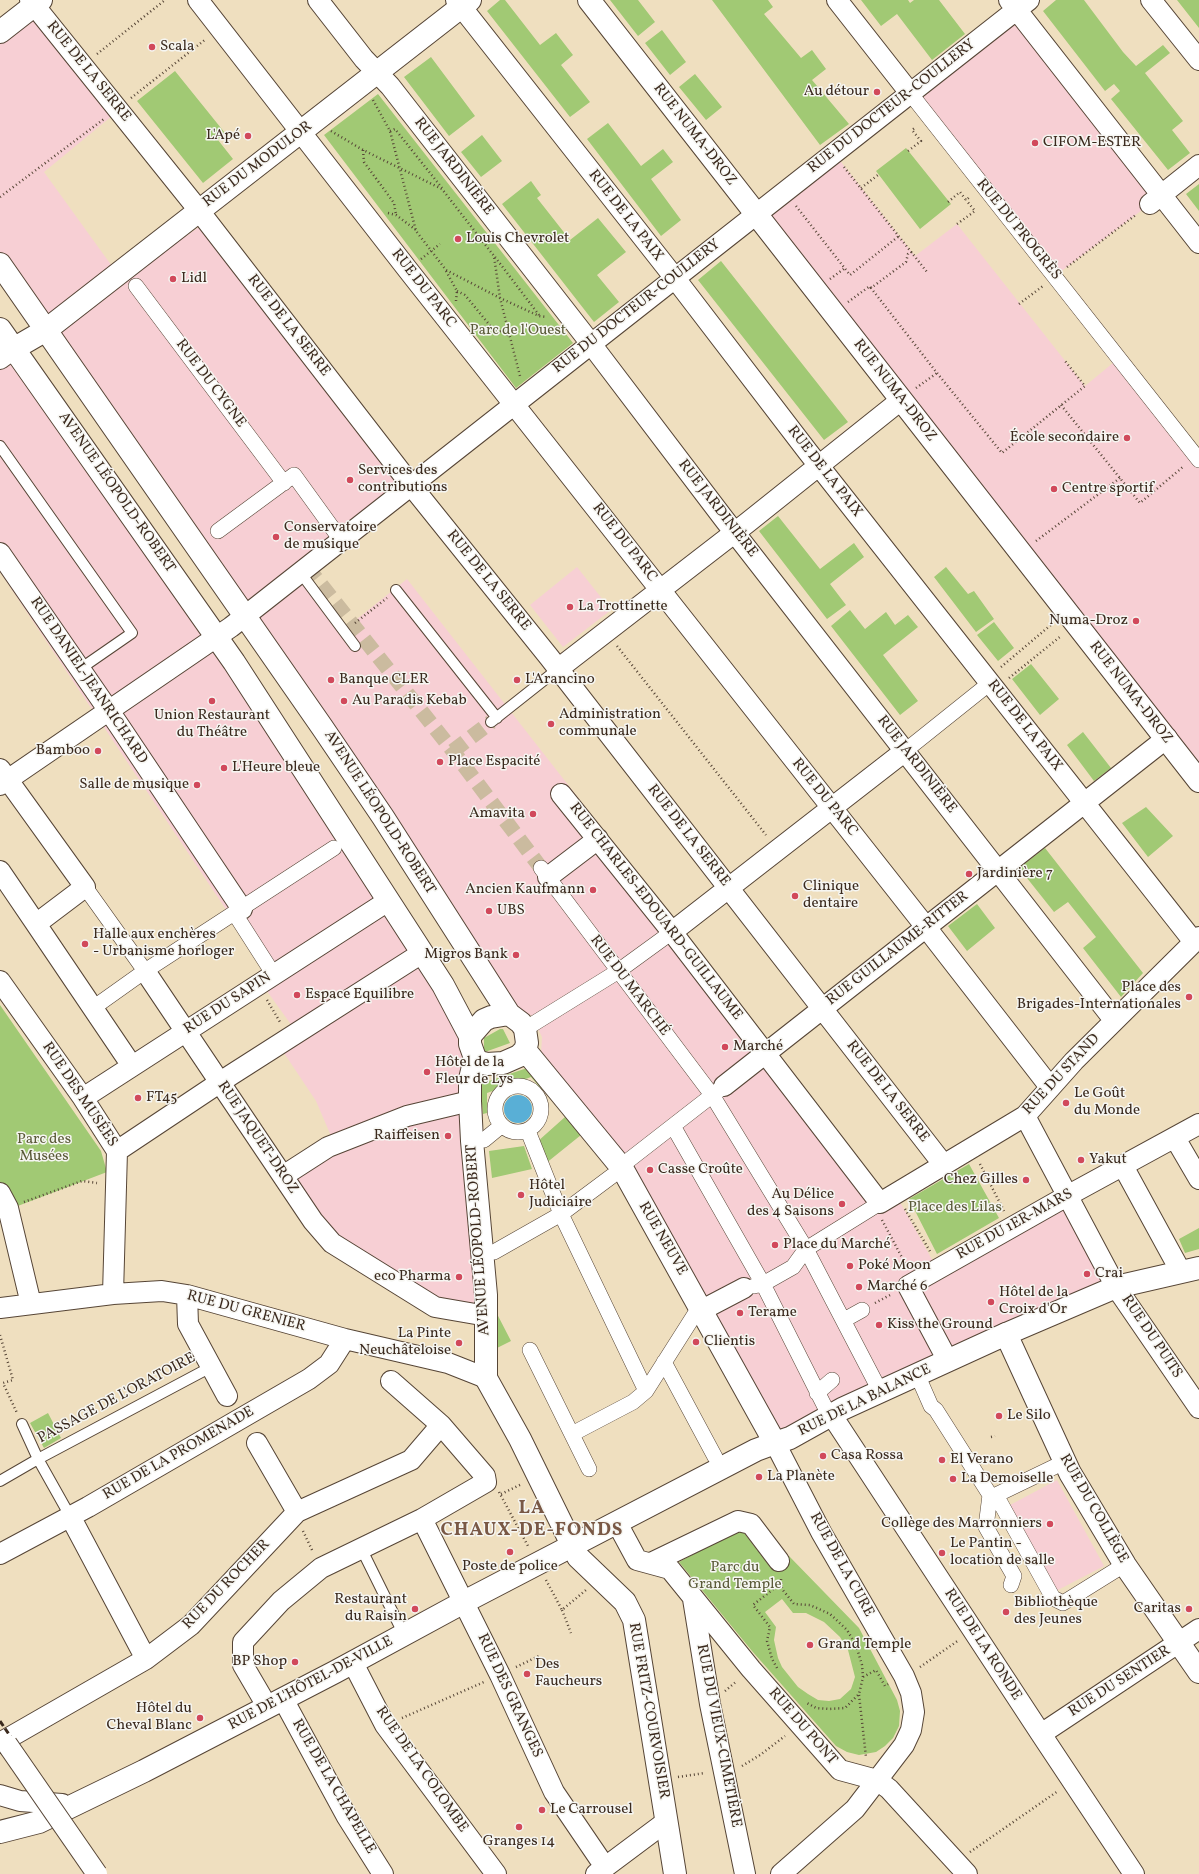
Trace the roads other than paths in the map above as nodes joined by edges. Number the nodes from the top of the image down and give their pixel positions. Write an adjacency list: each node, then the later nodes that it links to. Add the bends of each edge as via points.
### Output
1 (198, 0): 13 (street, RUE DU PARC)
2 (318, 0): 11 (street, RUE JARDINIÈRE)
3 (589, 0): 17 (main road, RUE NUMA-DROZ)
4 (837, 0): 12 (street, RUE DU PROGRÈS)
5 (1151, 0): 10 (street)
6 (35, 2): 9 (main road); 16 (street, RUE DE LA SERRE, via 82,66)
7 (462, 2): 11 (main road, RUE DU MODULOR); 20 (street, RUE DE LA PAIX)
8 (1018, 3): 12 (street, RUE DU DOCTEUR-COULLERY); 15 (street)
9 (0, 32)
10 (1199, 60)
11 (376, 73): 13 (main road, RUE DU MODULOR); 24 (street, RUE JARDINIÈRE, via 390,86)
12 (910, 93): 17 (street, RUE DU DOCTEUR-COULLERY); 29 (street, RUE DU PROGRÈS)
13 (301, 132): 16 (main road, RUE DU MODULOR); 27 (street, RUE DU PARC)
14 (1199, 165): 15 (street)
15 (1156, 200): 18 (street)
16 (198, 210): 23 (main road, RUE DU MODULOR); 32 (street, RUE DE LA SERRE)
17 (756, 214): 20 (street, RUE DU DOCTEUR-COULLERY); 26 (main road, RUE NUMA-DROZ)
18 (1199, 243)
19 (0, 264): 23 (main road, AVENUE LÉOPOLD-ROBERT)
20 (674, 278): 24 (street, RUE DU DOCTEUR-COULLERY); 30 (street, RUE DE LA PAIX)
21 (136, 286): 31 (street, RUE DU CYGNE)
22 (0, 329): 25 (main road, AVENUE LÉOPOLD-ROBERT)
23 (46, 330): 25 (main road); 40 (main road, AVENUE LÉOPOLD-ROBERT)
24 (590, 344): 27 (street, RUE DU DOCTEUR-COULLERY); 34 (street, RUE JARDINIÈRE)
25 (7, 354): 41 (main road, AVENUE LÉOPOLD-ROBERT)
26 (907, 396): 30 (street); 47 (main road, RUE NUMA-DROZ)
27 (514, 404): 32 (street, RUE DU DOCTEUR-COULLERY); 38 (street, RUE DU PARC)
28 (0, 446): 43 (lane, via 132,633)
29 (1198, 458)
30 (819, 465): 34 (street); 45 (street, RUE DE LA PAIX)
31 (284, 482): 33 (street); 35 (street, via 294,475)
32 (410, 484): 35 (street, RUE DU DOCTEUR-COULLERY); 44 (street, RUE DE LA SERRE)
33 (218, 531)
34 (735, 532): 38 (street); 48 (street, RUE JARDINIÈRE)
35 (341, 540): 37 (street, RUE DU DOCTEUR-COULLERY)
36 (0, 553): 43 (street, RUE DANIEL-JEANRICHARD)
37 (300, 572): 40 (street, RUE DU DOCTEUR-COULLERY); 42 (lane)
38 (660, 589): 44 (street); 53 (street, RUE DU PARC)
39 (396, 590): 44 (lane, via 494,720)
40 (246, 615): 41 (street); 74 (main road, AVENUE LÉOPOLD-ROBERT, via 382,817)
41 (218, 637): 46 (street); 61 (main road, AVENUE LÉOPOLD-ROBERT)
42 (355, 646)
43 (80, 669): 46 (street, RUE DANIEL-JEANRICHARD)
44 (558, 669): 60 (street, RUE DE LA SERRE)
45 (999, 677): 48 (street); 52 (street, RUE DE LA PAIX)
46 (108, 710): 49 (street); 62 (street, RUE DANIEL-JEANRICHARD)
47 (1167, 738): 50 (main road, RUE NUMA-DROZ); 52 (street, RUE GUILLAUME-RITTER)
48 (905, 751): 53 (street); 57 (street, RUE JARDINIÈRE)
49 (3, 778): 59 (street, RUE JAQUET-DROZ)
50 (1199, 781)
51 (561, 794): 54 (street, RUE CHARLES-EDOUARD-GUILLAUME)
52 (1084, 803): 57 (street, RUE GUILLAUME-RITTER); 66 (street, RUE DE LA PAIX)
53 (831, 807): 60 (street); 64 (street, RUE DU PARC)
54 (598, 839): 58 (street); 65 (street, RUE CHARLES-EDOUARD-GUILLAUME)
55 (334, 848): 62 (street)
56 (0, 871): 63 (street)
57 (998, 871): 64 (street, RUE GUILLAUME-RITTER); 75 (street, RUE JARDINIÈRE)
58 (544, 873): 69 (street, RUE DU MARCHÉ)
59 (85, 887): 63 (street); 68 (street, RUE JAQUET-DROZ)
60 (728, 887): 65 (street); 73 (street, RUE DE LA SERRE)
61 (381, 906): 67 (main road, AVENUE LÉOPOLD-ROBERT); 70 (street, RUE DU SAPIN)
62 (238, 911): 68 (street); 70 (street)
63 (36, 924): 72 (street)
64 (926, 927): 73 (street, RUE GUILLAUME-RITTER); 83 (street, RUE DU PARC)
65 (672, 932): 69 (street); 79 (street, RUE CHARLES-EDOUARD-GUILLAUME)
66 (1197, 940): 75 (street, RUE DU STAND)
67 (422, 953): 77 (main road, AVENUE LÉOPOLD-ROBERT, via 443,985); 82 (street)
68 (145, 971): 72 (street); 76 (street, RUE JAQUET-DROZ)
69 (617, 972): 78 (street); 84 (street, RUE DU MARCHÉ)
70 (274, 975): 76 (street, RUE DU SAPIN)
71 (0, 981): 85 (street, RUE DES MUSÉES)
72 (93, 1008): 81 (street)
73 (822, 1009): 79 (street, RUE GUILLAUME-RITTER); 98 (street, RUE DE LA SERRE)
74 (509, 1014): 77 (main road, via 491,1016); 78 (main road, via 521,1023)
75 (1114, 1020): 83 (street, RUE DU STAND)
76 (185, 1032): 81 (street, RUE DU SAPIN); 82 (street, RUE JAQUET-DROZ)
77 (470, 1036): 80 (main road)
78 (525, 1040): 80 (main road, via 519,1056 503,1063 487,1064); 116 (main road, RUE NEUVE, via 622,1168)
79 (766, 1053): 84 (street, RUE GUILLAUME-RITTER); 105 (street, RUE CHARLES-EDOUARD-GUILLAUME)
80 (475, 1058): 87 (main road, AVENUE LÉOPOLD-ROBERT, via 470,1080)
81 (132, 1066): 85 (street, RUE DU SAPIN)
82 (219, 1083): 96 (street); 100 (street, RUE JAQUET-DROZ)
83 (1050, 1087): 89 (street, RUE DU STAND)
84 (718, 1090): 92 (street, RUE GUILLAUME-RITTER); 107 (street, RUE DU MARCHÉ)
85 (83, 1098): 96 (street, RUE DES MUSÉES)
86 (556, 1100): 88 (street)
87 (470, 1101): 100 (street, via 408,1116 328,1147); 118 (main road, AVENUE LÉOPOLD-ROBERT)
88 (542, 1110): 91 (street, via 538,1095 532,1090 525,1087 510,1087 498,1097 496,1104 495,1112); 93 (street, via 538,1122)
89 (1024, 1116): 98 (street, RUE DU STAND); 103 (street, RUE DU PUITS)
90 (1199, 1124): 94 (street, RUE DU 1ER-MARS)
91 (501, 1126): 93 (street, via 514,1132); 95 (street)
92 (673, 1126): 97 (street, RUE GUILLAUME-RITTER); 110 (street)
93 (528, 1131): 106 (street)
94 (1175, 1138): 99 (street, RUE DU 1ER-MARS); 102 (street)
95 (484, 1140)
96 (117, 1151): 112 (street, RUE DES MUSÉES)
97 (629, 1160)
98 (943, 1164): 105 (street, RUE DU STAND)
99 (1123, 1166): 103 (street, RUE DU 1ER-MARS); 109 (street)
100 (283, 1176): 118 (street, RUE JAQUET-DROZ, via 313,1221 332,1243 435,1307)
101 (612, 1176): 106 (street)
102 (1199, 1179)
103 (1067, 1196): 111 (street, RUE DU PUITS); 123 (street, RUE DU 1ER-MARS, via 908,1286)
104 (3, 1203): 114 (street)
105 (880, 1209): 107 (street, RUE DU STAND)
106 (562, 1214): 108 (street); 130 (street)
107 (806, 1249): 110 (street, via 793,1267); 119 (street, RUE DU MARCHÉ)
108 (494, 1252)
109 (1193, 1272): 111 (main road, RUE DE LA BALANCE)
110 (753, 1286): 116 (street); 132 (street)
111 (1116, 1287): 120 (main road, RUE DE LA BALANCE); 134 (street, RUE DU PUITS)
112 (112, 1294): 113 (street, RUE DU GRENIER, via 162,1291); 114 (street, RUE DU GRENIER)
113 (187, 1296): 121 (street, RUE DU GRENIER); 125 (street, via 188,1324)
114 (31, 1304): 115 (street, RUE DU GRENIER)
115 (0, 1308)
116 (701, 1308): 124 (street); 140 (main road, RUE NEUVE)
117 (862, 1310): 119 (street)
118 (487, 1316): 126 (main road, AVENUE LÉOPOLD-ROBERT)
119 (844, 1320): 131 (street, RUE DU MARCHÉ, via 861,1367)
120 (1006, 1334): 123 (main road, RUE DE LA BALANCE); 162 (main road, RUE DU COLLÈGE, via 1070,1473 1125,1565)
121 (345, 1338): 126 (street, RUE DU GRENIER, via 448,1363); 147 (street, RUE DE LA PROMENADE, via 329,1364 309,1379)
122 (530, 1350): 138 (street)
123 (948, 1361): 131 (main road, RUE DE LA BALANCE)
124 (664, 1362): 130 (street); 141 (street)
125 (211, 1367): 133 (street); 142 (lane, PASSAGE DE L'ORATOIRE)
126 (486, 1378): 151 (main road, via 520,1439)
127 (832, 1380): 132 (street)
128 (391, 1381): 137 (street)
129 (920, 1381): 146 (street, via 931,1406)
130 (646, 1391): 138 (street, via 633,1402)
131 (880, 1391): 135 (main road, RUE DE LA BALANCE)
132 (817, 1393): 135 (street)
133 (227, 1396)
134 (1199, 1408)
135 (830, 1415): 140 (main road, RUE DE LA BALANCE, via 790,1438); 167 (street, RUE DE LA RONDE)
136 (20, 1421): 142 (lane)
137 (441, 1425): 148 (street, RUE DE LA CHAPELLE, via 494,1488); 149 (street, RUE DU ROCHER, via 411,1460)
138 (572, 1434): 144 (street)
139 (257, 1443): 149 (street)
140 (775, 1443): 150 (main road, RUE DE LA BALANCE, via 756,1450); 169 (street, RUE DE LA CURE, via 821,1532 912,1693 914,1712 911,1730 904,1745)
141 (715, 1457)
142 (38, 1459): 145 (lane, PASSAGE DE L'ORATOIRE); 147 (lane)
143 (1054, 1467): 146 (street)
144 (589, 1469)
145 (0, 1481)
146 (993, 1495): 156 (street, via 1053,1598 1063,1603); 157 (street, via 986,1527 1014,1576)
147 (70, 1516): 153 (street, RUE DE LA PROMENADE); 163 (street)
148 (422, 1519): 152 (street, RUE DE LA CHAPELLE); 159 (street, RUE DES GRANGES)
149 (300, 1521): 163 (street, RUE DU ROCHER, via 191,1625)
150 (617, 1523): 151 (main road, RUE DE L'HÔTEL-DE-VILLE); 155 (street, RUE DU PONT, via 637,1560)
151 (572, 1546): 159 (main road, RUE DE L'HÔTEL-DE-VILLE); 172 (main road, RUE FRITZ-COURVOISIER, via 583,1563 625,1602 634,1620)
152 (362, 1548): 161 (lane); 166 (street, RUE DE LA CHAPELLE, via 321,1568 281,1601 243,1642 243,1665)
153 (0, 1554)
154 (779, 1561): 155 (street, via 751,1524 738,1521)
155 (651, 1564): 158 (street, RUE DU PONT, via 670,1569)
156 (1116, 1570)
157 (1011, 1585)
158 (693, 1598): 169 (street, RUE DU PONT, via 751,1669 840,1770); 180 (street, RUE DU VIEUX-CIMETIÈRE, via 710,1704)
159 (464, 1602): 161 (main road, RUE DE L'HÔTEL-DE-VILLE); 175 (street, RUE DES GRANGES, via 554,1792)
160 (1199, 1630): 162 (street, RUE DU SENTIER)
161 (404, 1635): 164 (main road, RUE DE L'HÔTEL-DE-VILLE)
162 (1179, 1643): 165 (main road, RUE DU COLLÈGE); 167 (street, RUE DU SENTIER)
163 (146, 1659): 168 (street, RUE DU ROCHER)
164 (353, 1663): 166 (main road, RUE DE L'HÔTEL-DE-VILLE); 178 (street, RUE DE LA COLOMBE, via 385,1725)
165 (1199, 1672)
166 (275, 1702): 171 (main road, RUE DE L'HÔTEL-DE-VILLE); 177 (street, RUE DE LA CHAPELLE)
167 (1040, 1734): 182 (street, RUE DE LA RONDE)
168 (4, 1739): 176 (street, bridge)
169 (877, 1780): 174 (street, RUE DU PONT, via 889,1789); 181 (street, RUE DE LA CURE, via 854,1809)
170 (0, 1795): 171 (street, via 20,1801)
171 (74, 1805): 173 (main road, RUE DE L'HÔTEL-DE-VILLE, via 39,1822)
172 (667, 1821): 175 (street); 179 (main road, RUE FRITZ-COURVOISIER)
173 (0, 1832)
174 (962, 1868)
175 (601, 1871)
176 (96, 1874)
177 (383, 1874)
178 (496, 1874)
179 (675, 1874)
180 (746, 1874)
181 (781, 1874)
182 (1134, 1874)

